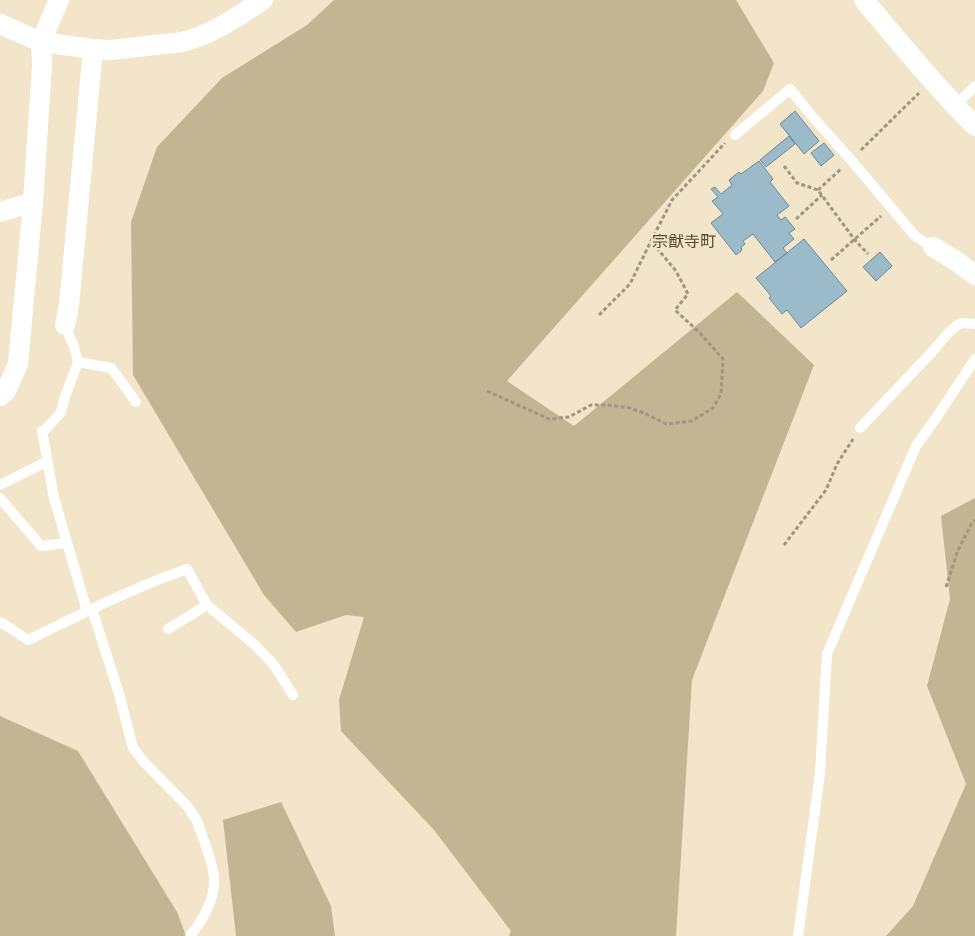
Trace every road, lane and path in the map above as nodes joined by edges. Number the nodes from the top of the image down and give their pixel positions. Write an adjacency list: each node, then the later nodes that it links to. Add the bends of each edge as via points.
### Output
1 (58, 0): 5 (street)
2 (262, 0): 6 (street, via 193,40 112,50)
3 (864, 0): 7 (street)
4 (0, 24): 5 (street)
5 (42, 42): 6 (street); 18 (street)
6 (93, 49): 30 (street)
7 (932, 80): 9 (street); 13 (path)
8 (975, 86): 9 (lane)
9 (955, 106): 10 (street)
10 (975, 126)
11 (735, 135): 13 (lane, via 790,88)
12 (722, 145): 23 (path, via 672,200)
13 (851, 160): 19 (lane)
14 (784, 166): 16 (path, via 798,183)
15 (830, 178): 16 (path)
16 (818, 190): 17 (path)
17 (822, 195): 21 (path); 22 (path)
18 (32, 202): 20 (street); 34 (street, via 18,364 6,391)
19 (891, 207): 22 (path); 24 (lane, via 916,237)
20 (0, 212)
21 (796, 219)
22 (854, 239): 25 (path); 26 (path)
23 (651, 241): 28 (path, via 630,284); 33 (path, via 676,271 688,294 675,310 724,359 721,394 713,408 692,421 666,424 630,408 608,405 591,405 569,417 549,419)
24 (933, 247): 27 (street)
25 (868, 254)
26 (831, 260)
27 (975, 275)
28 (598, 315)
29 (975, 324): 36 (lane, via 962,323 948,333)
30 (65, 325): 32 (lane)
31 (975, 359): 50 (lane, via 916,446 827,654 820,773)
32 (78, 362): 35 (lane, via 111,368); 37 (lane, via 61,412 42,431)
33 (488, 391)
34 (0, 396)
35 (136, 402)
36 (860, 428): 42 (path, via 837,464 826,490)
37 (48, 461): 38 (lane); 41 (lane, via 54,498)
38 (0, 485)
39 (0, 498): 41 (lane, via 41,546)
40 (975, 520): 43 (path, via 958,550)
41 (67, 543): 45 (lane)
42 (784, 545)
43 (946, 587)
44 (207, 604): 45 (lane, via 187,569); 47 (lane); 48 (lane, via 274,665)
45 (90, 610): 46 (lane, via 28,640); 49 (lane, via 119,694 133,748 188,807 198,822 212,865 212,898 203,919)
46 (0, 622)
47 (168, 630)
48 (293, 695)
49 (190, 936)
50 (798, 936)

